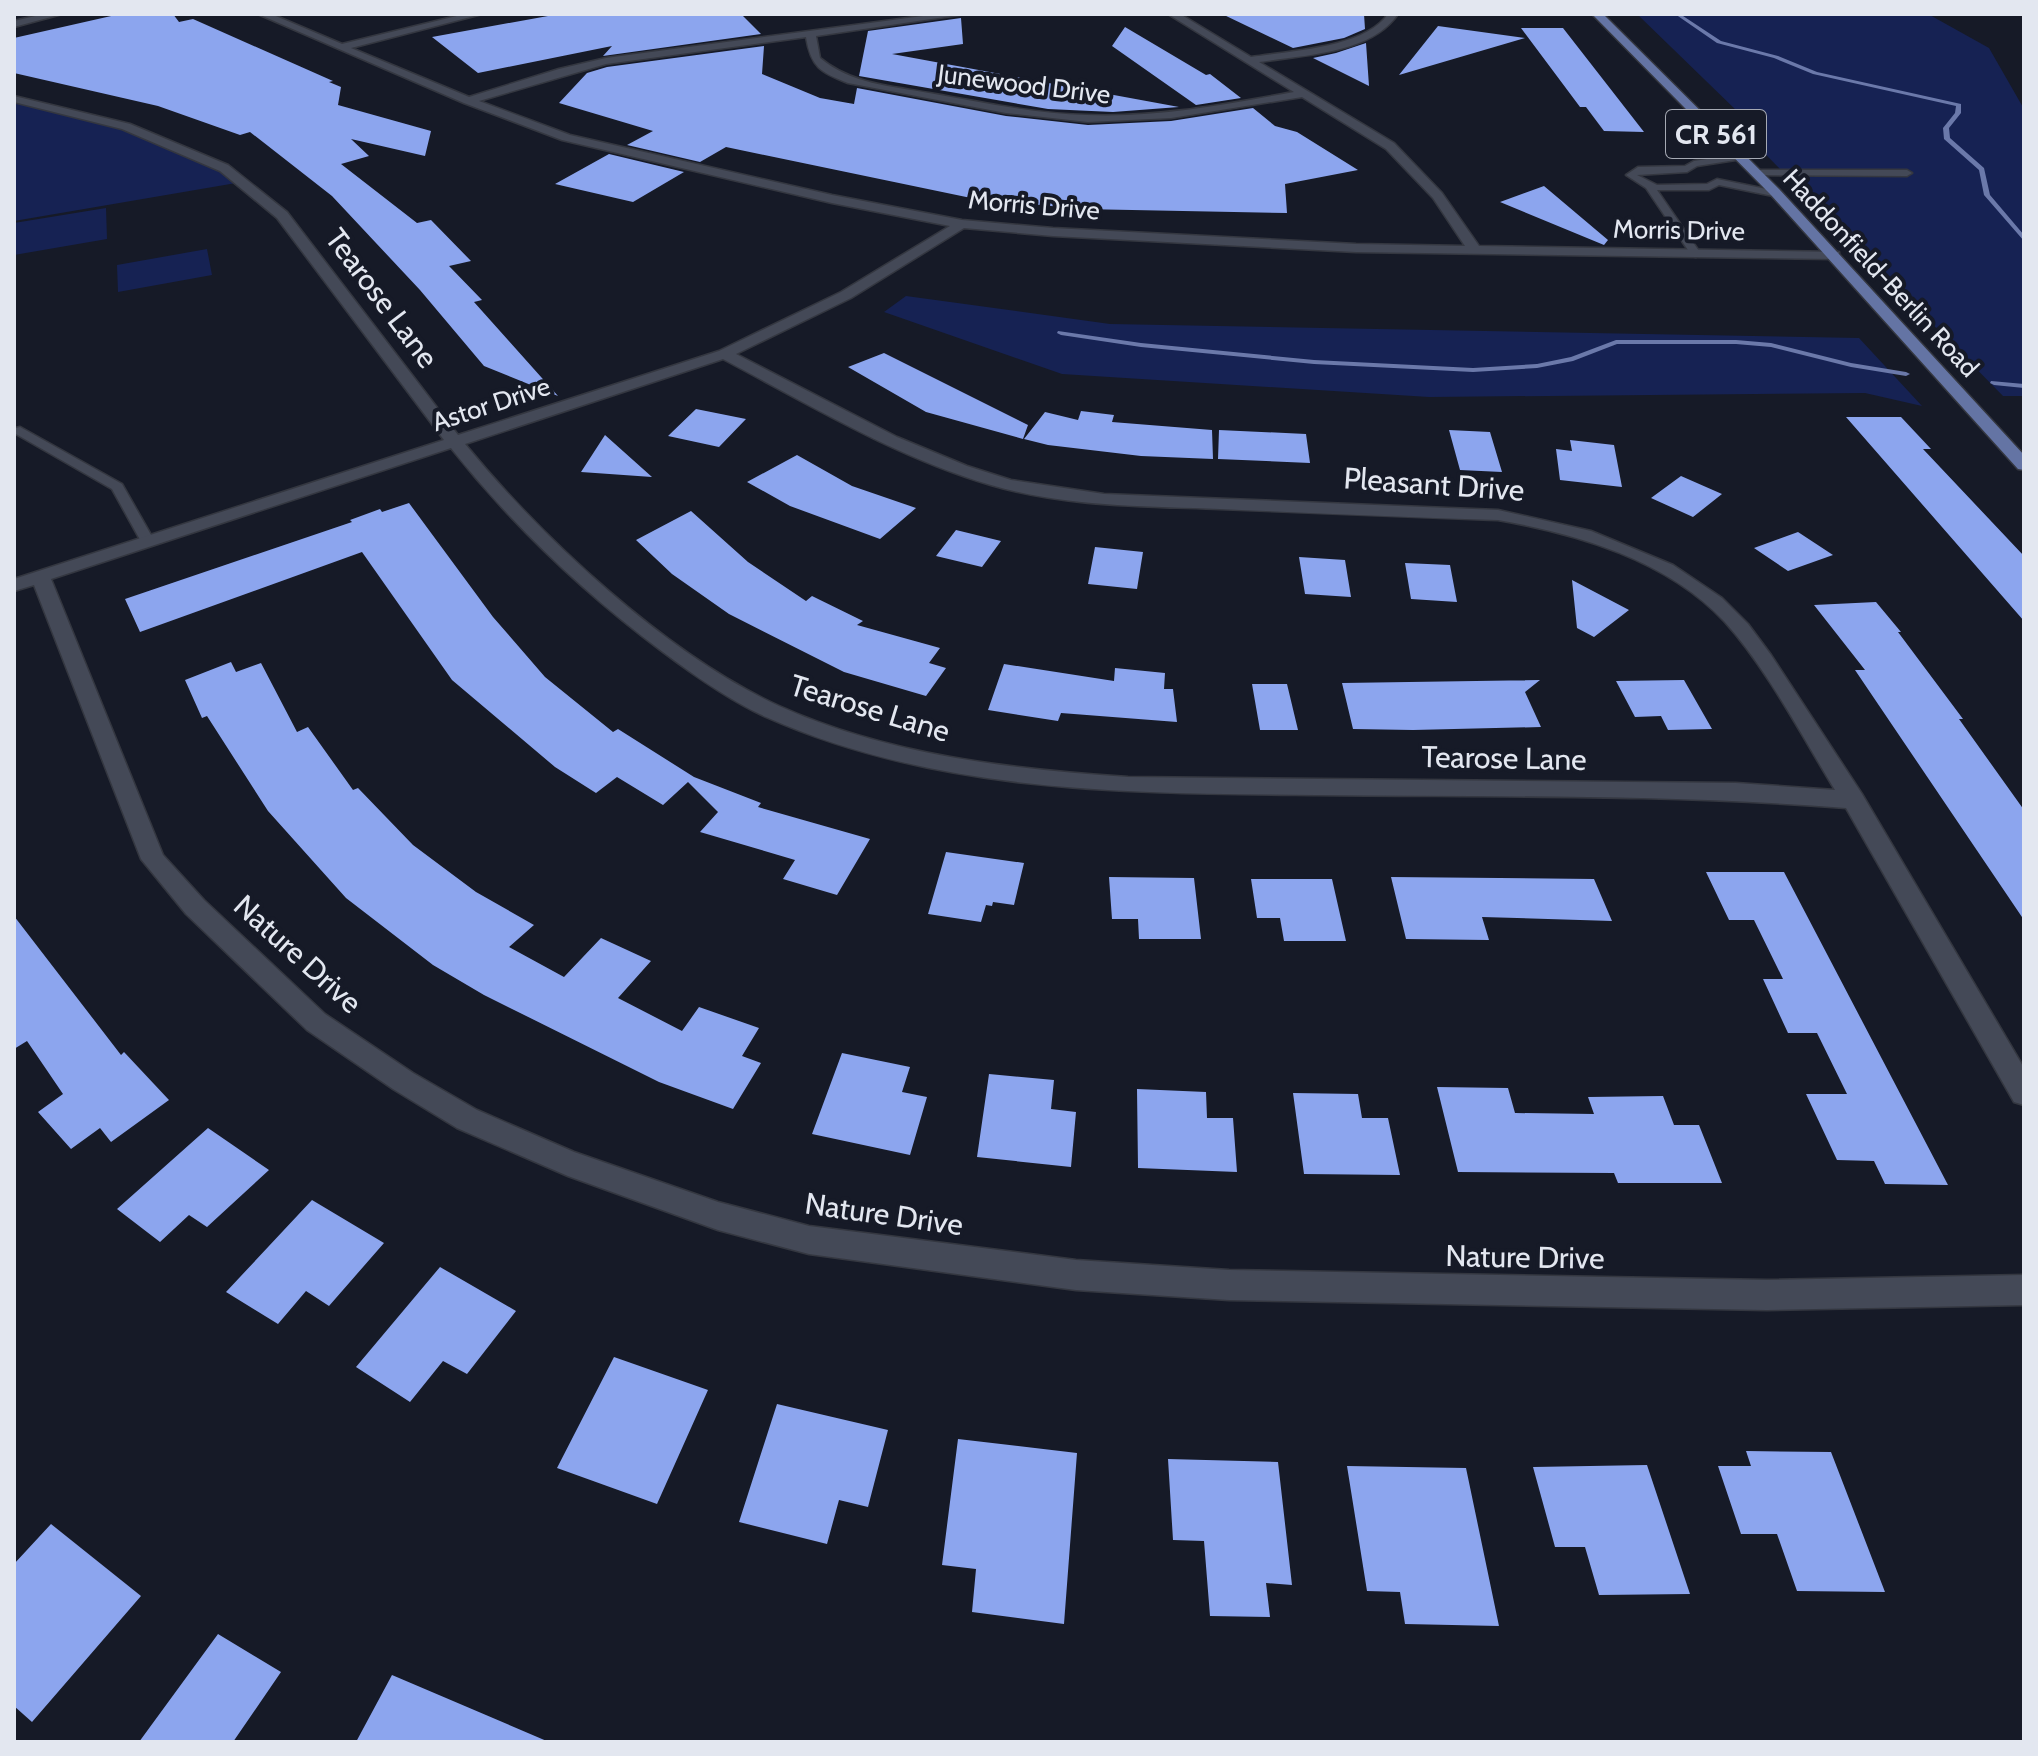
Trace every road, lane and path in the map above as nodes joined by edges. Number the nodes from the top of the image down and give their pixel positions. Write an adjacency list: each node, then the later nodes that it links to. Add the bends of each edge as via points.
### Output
1 (57, 14): 8 (street)
2 (263, 14): 10 (street, Morris Drive)
3 (477, 14): 10 (street)
4 (960, 14): 9 (street)
5 (1173, 14): 11 (street)
6 (1393, 14): 11 (street, via 1383,28 1365,38)
7 (1597, 14): 15 (main road, Haddonfield-Berlin Road / CR 561)
8 (14, 24)
9 (811, 35): 12 (street, Junewood Drive, via 815,59 846,78 1060,117 1154,116); 14 (street, via 606,61)
10 (341, 47): 14 (street, Morris Drive)
11 (1250, 60): 12 (street)
12 (1307, 93): 23 (street, via 1390,146 1414,168 1453,212)
13 (14, 99): 28 (street, Tearose Lane, via 126,126 224,168 263,198 282,215)
14 (468, 101): 22 (street, Morris Drive, via 566,138)
15 (1739, 157): 16 (lane); 17 (main road, Haddonfield-Berlin Road / CR 561)
16 (1687, 169): 19 (lane, via 1638,170 1631,175); 20 (lane)
17 (1756, 173): 18 (lane); 21 (main road, Haddonfield-Berlin Road / CR 561)
18 (1907, 173)
19 (1650, 187): 20 (lane); 24 (lane)
20 (1709, 187): 21 (lane, via 1717,182)
21 (1778, 194): 25 (main road, Haddonfield-Berlin Road / CR 561)
22 (962, 224): 23 (street, Morris Drive, via 1233,243); 26 (street, Astor Drive, via 846,295)
23 (1476, 252): 24 (street, Morris Drive)
24 (1696, 254): 25 (street, Morris Drive)
25 (1834, 255): 29 (main road, Haddonfield-Berlin Road / CR 561)
26 (724, 354): 28 (street, Astor Drive); 32 (street, Pleasant Drive, via 944,463 996,481 1104,499 1498,515 1535,520 1635,554 1678,576 1741,628)
27 (20, 431): 30 (lane, via 117,487)
28 (453, 444): 30 (street, Astor Drive); 32 (street, Tearose Lane, via 559,559 645,632 771,711 933,761 1044,780 1128,785 1736,791)
29 (2024, 465)
30 (148, 542): 31 (street, Astor Drive)
31 (27, 581): 34 (street, Nature Drive, via 153,859 195,907 316,1022 378,1064 467,1119 583,1169 718,1216 809,1240 1076,1275 1229,1285 1751,1295)
32 (1854, 800): 33 (street, Pleasant Drive)
33 (2024, 1093)
34 (2024, 1290)

